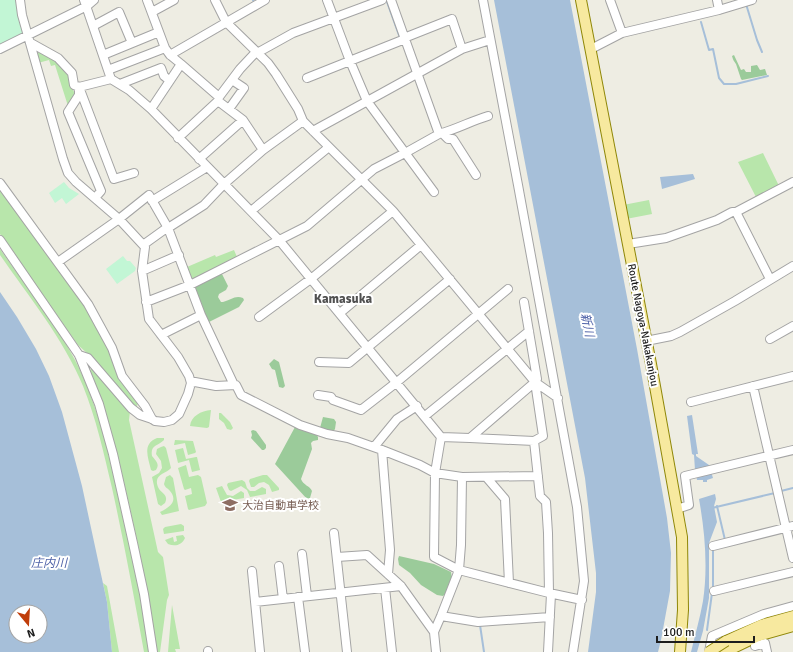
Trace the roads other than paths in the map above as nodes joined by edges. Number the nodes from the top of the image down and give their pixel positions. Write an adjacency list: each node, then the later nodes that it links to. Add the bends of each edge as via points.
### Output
1 (20, 0): 24 (street)
2 (94, 0): 15 (street)
3 (148, 0): 17 (street)
4 (174, 0): 17 (street)
5 (214, 0): 19 (street)
6 (265, 0): 19 (street)
7 (327, 0): 18 (street)
8 (382, 0): 18 (street)
9 (391, 0): 23 (street)
10 (483, 0): 25 (street)
11 (581, 0): 29 (main road, Route Nagoya-Nakakanjou)
12 (610, 0): 22 (street)
13 (717, 0): 16 (street)
14 (752, 0): 16 (street)
15 (85, 3): 20 (street); 24 (street)
16 (719, 10): 22 (street)
17 (152, 12): 21 (street)
18 (334, 17): 31 (street, via 293,33); 33 (street)
19 (226, 22): 30 (street); 31 (street)
20 (93, 26): 26 (street, via 119,12); 32 (street)
21 (159, 32): 26 (street); 30 (street)
22 (622, 33): 29 (street)
23 (404, 38): 28 (street, via 452,19); 33 (street); 36 (street)
24 (30, 39): 27 (street); 42 (street, via 58,58 72,73 74,85); 65 (street, via 68,173)
25 (490, 40): 28 (street); 108 (street)
26 (132, 43): 32 (street)
27 (0, 49)
28 (462, 49): 36 (street)
29 (591, 49): 74 (main road, Route Nagoya-Nakakanjou)
30 (167, 52): 34 (street); 35 (street)
31 (257, 52): 40 (street); 49 (street, via 276,74)
32 (103, 55): 35 (street)
33 (350, 61): 38 (street); 44 (street)
34 (181, 64): 39 (street); 43 (street)
35 (108, 70): 37 (street)
36 (417, 72): 44 (street); 51 (street)
37 (111, 78): 41 (street); 42 (street)
38 (307, 78)
39 (170, 80): 41 (street, via 164,76 161,68); 45 (street)
40 (232, 80): 43 (street); 46 (street, via 244,88)
41 (120, 84): 45 (street)
42 (79, 87): 58 (street, via 114,179); 65 (street, via 79,95 68,112 101,191)
43 (219, 99): 46 (street); 52 (street)
44 (366, 101): 50 (street); 55 (street)
45 (151, 109): 52 (street)
46 (229, 110): 48 (street)
47 (488, 116): 51 (street)
48 (243, 120): 54 (street); 56 (street)
49 (303, 120): 50 (street); 54 (street)
50 (313, 131): 53 (street)
51 (441, 134): 55 (street); 59 (street, via 453,139)
52 (178, 138): 56 (street)
53 (329, 147): 60 (street); 68 (street)
54 (263, 150): 63 (street)
55 (405, 153): 60 (street, via 374,168); 64 (street)
56 (199, 159): 57 (street)
57 (207, 167): 63 (street); 66 (street)
58 (134, 173)
59 (476, 175)
60 (362, 180): 67 (street); 73 (street, via 307,226)
61 (793, 182): 69 (street)
62 (0, 183): 78 (street)
63 (224, 184): 68 (street); 71 (street, via 204,205)
64 (434, 192)
65 (96, 198): 70 (street)
66 (152, 200): 70 (street, via 149,195); 71 (street)
67 (393, 211): 76 (street); 81 (street)
68 (251, 212): 73 (street)
69 (736, 212): 74 (street, via 666,238); 83 (street)
70 (119, 219): 75 (street); 78 (street)
71 (168, 227): 75 (street); 77 (street)
72 (0, 240): 99 (street)
73 (279, 240): 81 (street); 84 (street)
74 (628, 244): 96 (main road, Route Nagoya-Nakakanjou)
75 (143, 245): 80 (street, via 145,247)
76 (422, 245): 82 (street); 88 (street)
77 (179, 255): 80 (street); 84 (street)
78 (58, 262): 112 (street, via 88,304 112,348 122,376)
79 (792, 270): 83 (street)
80 (142, 272): 86 (street)
81 (312, 278): 88 (street); 91 (street)
82 (450, 279): 89 (street); 97 (street)
83 (770, 279): 96 (street, via 680,332)
84 (190, 285): 86 (street); 90 (street)
85 (508, 290): 89 (street)
86 (146, 302): 94 (street, via 149,319)
87 (524, 302): 93 (street)
88 (340, 313): 97 (street)
89 (478, 314): 98 (street); 102 (street)
90 (201, 315): 94 (street); 105 (street)
91 (259, 317)
92 (793, 326): 95 (street)
93 (529, 330): 98 (street); 103 (street)
94 (161, 335): 104 (street, via 178,357)
95 (770, 339)
96 (646, 341): 123 (main road, Route Nagoya-Nakakanjou)
97 (368, 347): 100 (street, via 349,363); 102 (street)
98 (507, 349): 103 (street); 111 (street)
99 (79, 355): 112 (street, via 88,358 131,408 140,415); 154 (street, via 99,404 113,454 144,594)
100 (319, 362)
101 (793, 376): 106 (street)
102 (397, 382): 107 (street, via 361,410 331,397); 110 (street)
103 (536, 382): 108 (street); 114 (street); 115 (street, via 543,436)
104 (191, 383): 105 (street); 112 (street, via 179,414 164,422)
105 (234, 385): 116 (street, via 240,395 300,425)
106 (753, 386): 109 (street); 118 (street)
107 (318, 395)
108 (558, 398): 144 (street, via 577,507 584,581)
109 (691, 402)
110 (417, 406): 111 (street); 116 (street, via 397,419)
111 (425, 416): 113 (street)
112 (152, 419)
113 (441, 437): 114 (street); 119 (street)
114 (470, 438): 115 (street)
115 (534, 441): 120 (street)
116 (378, 448): 119 (street); 134 (street, via 390,550)
117 (793, 450): 118 (street)
118 (769, 456): 123 (street, via 685,476 689,505); 124 (street)
119 (435, 473): 121 (street); 131 (street, via 434,557)
120 (538, 476): 122 (street); 140 (street, via 540,496 546,502)
121 (462, 477): 122 (street); 131 (street)
122 (487, 478): 135 (street, via 505,499)
123 (677, 509): 162 (main road, Route Nagoya-Nakakanjou, via 682,537 683,610)
124 (790, 527): 126 (street); 129 (street)
125 (334, 533): 128 (street)
126 (713, 546)
127 (302, 554): 141 (street)
128 (337, 557): 134 (street, via 367,555); 139 (street)
129 (793, 558)
130 (279, 566): 143 (street)
131 (459, 570): 135 (street); 147 (street)
132 (252, 571): 145 (street)
133 (793, 572): 138 (street)
134 (388, 574): 136 (street)
135 (509, 583): 140 (street)
136 (401, 586): 137 (street); 151 (street)
137 (385, 588): 139 (street); 158 (street)
138 (714, 591)
139 (340, 593): 141 (street); 157 (street)
140 (550, 593): 144 (street); 149 (street)
141 (307, 596): 142 (street)
142 (298, 597): 143 (street); 156 (street)
143 (284, 599): 145 (street)
144 (582, 600): 161 (street)
145 (255, 602): 155 (street)
146 (793, 606): 163 (street, via 764,614 712,636)
147 (441, 616): 149 (street, via 478,622); 151 (street)
148 (793, 616): 153 (main road, via 761,625)
149 (550, 617): 160 (street)
150 (793, 626): 153 (main road)
151 (434, 632): 159 (street)
152 (755, 644): 164 (street, via 765,643)
153 (727, 647): 163 (main road, bridge)
154 (153, 652)
155 (260, 652)
156 (305, 652)
157 (347, 652)
158 (392, 652)
159 (436, 652)
160 (548, 652)
161 (573, 652)
162 (680, 652)
163 (709, 652)
164 (767, 652)

